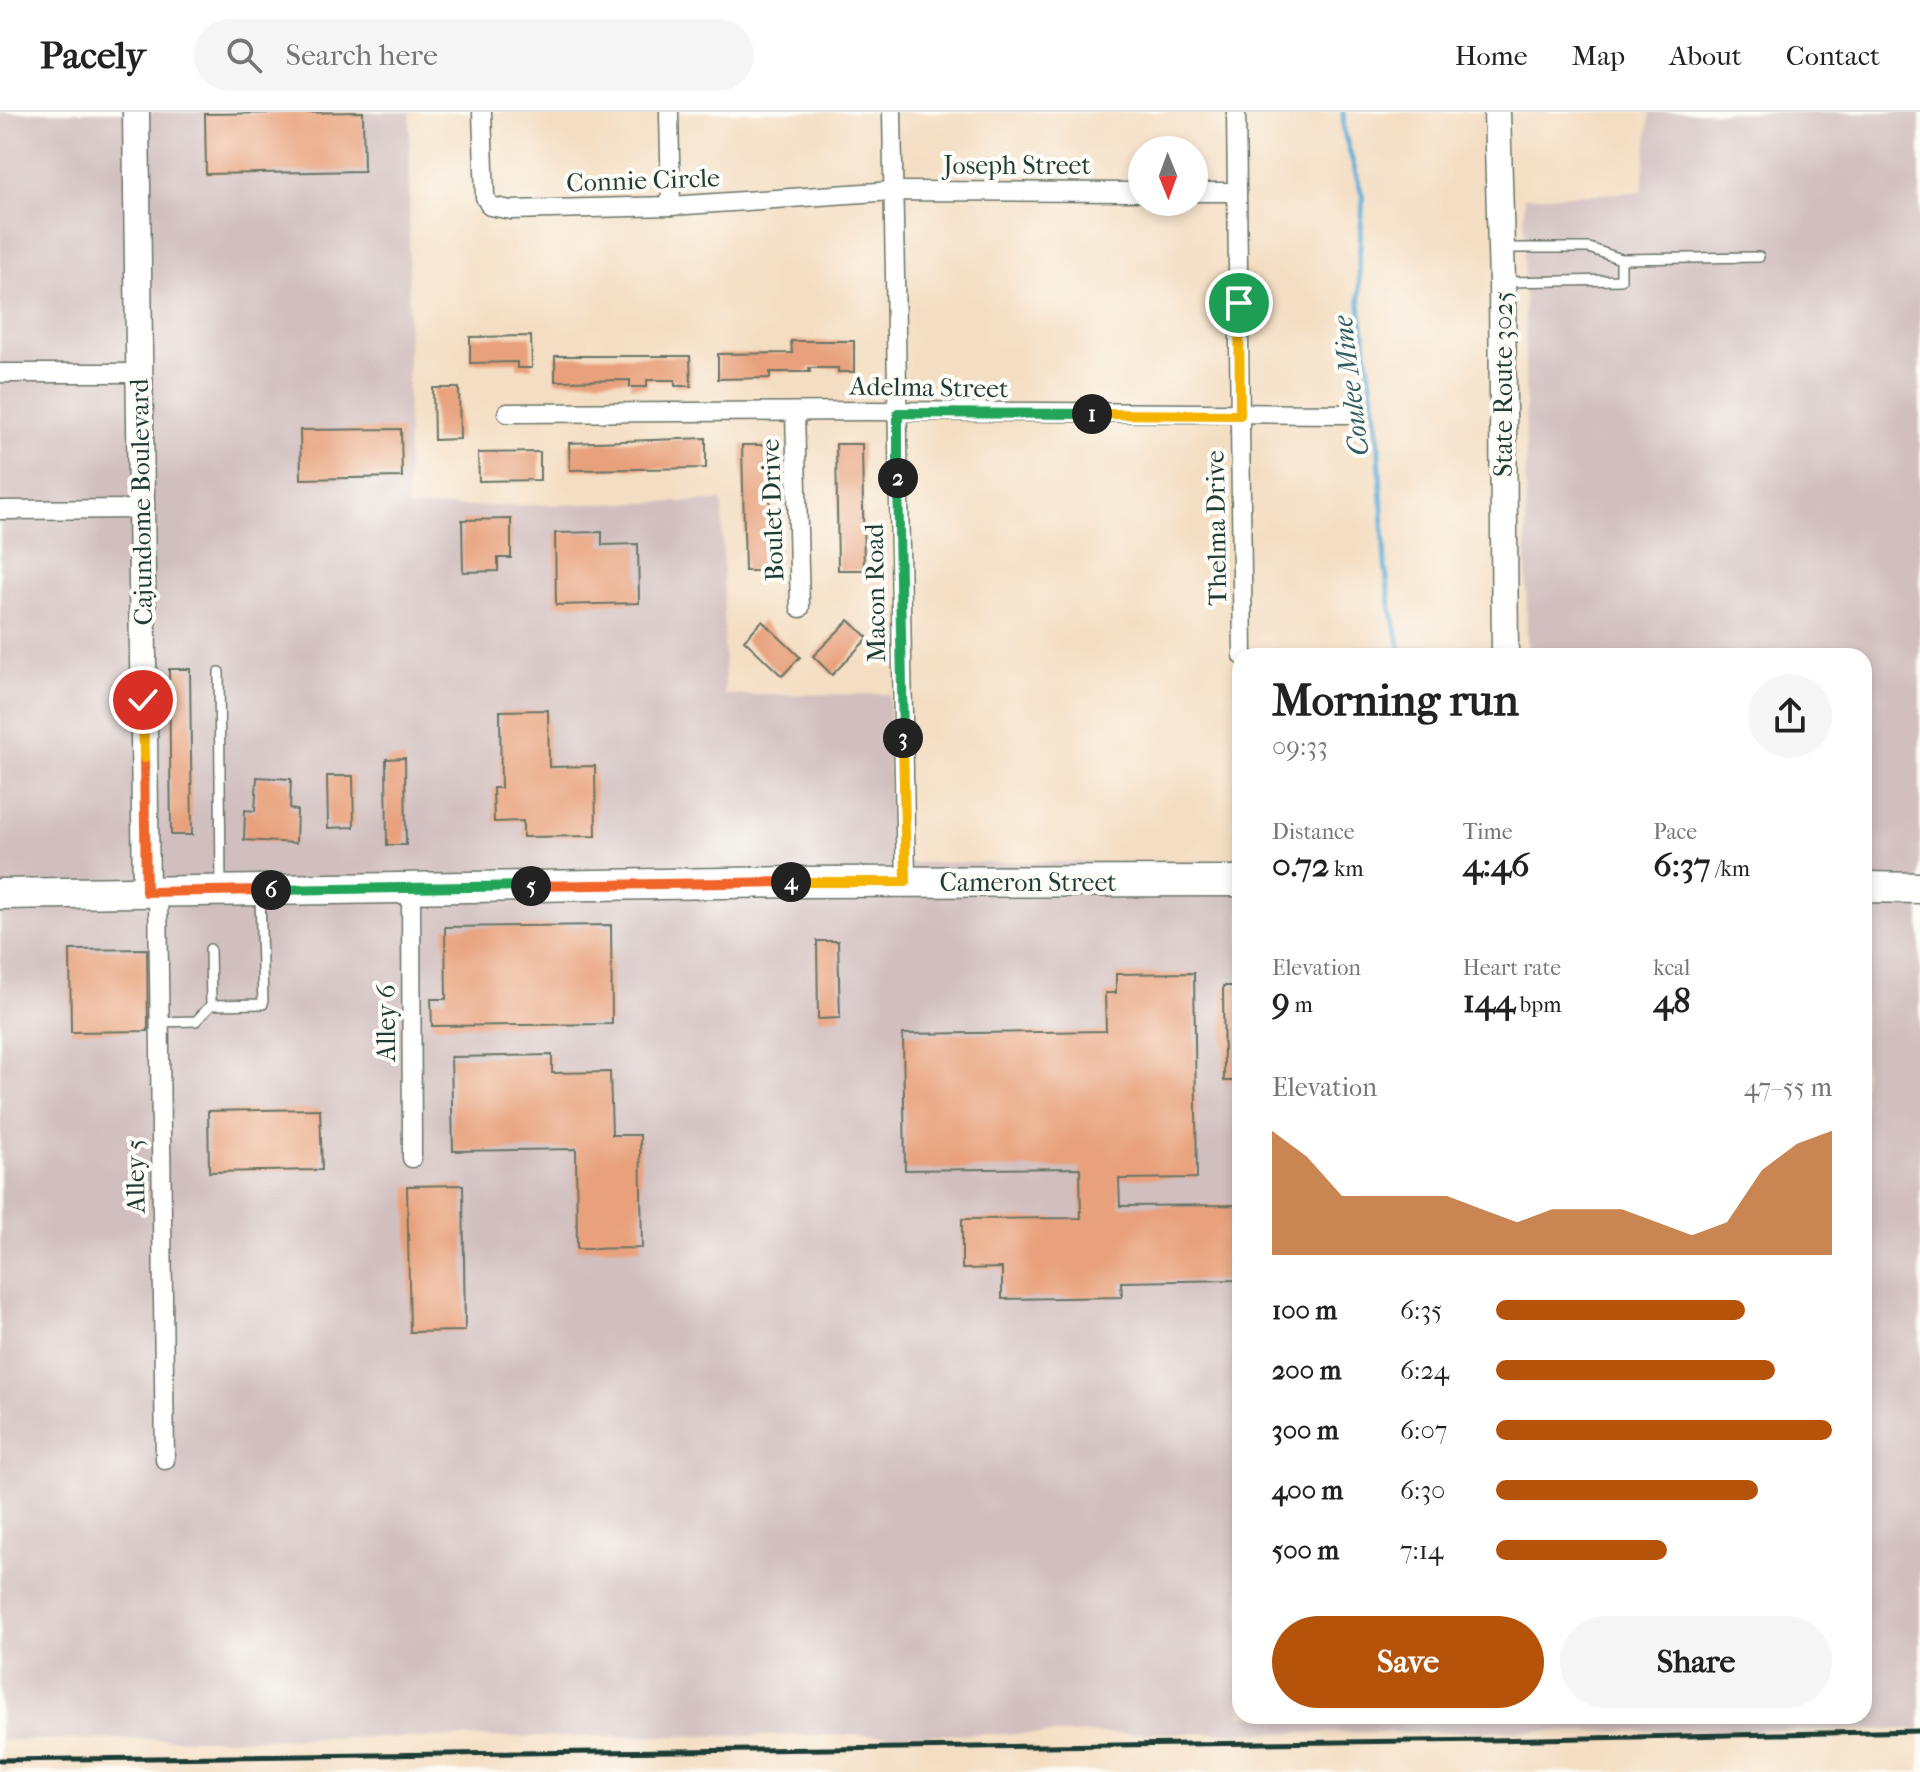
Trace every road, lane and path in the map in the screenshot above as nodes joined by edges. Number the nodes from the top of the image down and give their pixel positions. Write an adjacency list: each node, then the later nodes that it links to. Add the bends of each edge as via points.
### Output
1 (136, 112): 17 (street, Cajundome Boulevard)
2 (482, 112): 11 (street, Connie Circle, via 483,185 490,206)
3 (669, 112): 11 (street)
4 (892, 112): 7 (street, Macon Road)
5 (1236, 112): 10 (street, Thelma Drive)
6 (1497, 112): 12 (street, State Route 3025)
7 (893, 191): 8 (street, Joseph Street); 11 (street, Connie Circle); 20 (street, Macon Road)
8 (1128, 192)
9 (1208, 192): 10 (street)
10 (1237, 192): 22 (street, Thelma Drive)
11 (671, 206)
12 (1502, 248): 14 (lane, via 1589,248); 15 (street, State Route 3025)
13 (1759, 257): 14 (lane)
14 (1621, 259): 15 (lane, via 1621,280)
15 (1502, 282): 27 (street, State Route 3025)
16 (0, 373): 17 (street)
17 (140, 373): 23 (street, Cajundome Boulevard)
18 (795, 412): 19 (street, Adelma Street); 20 (street, Adelma Street); 25 (street, Boulet Drive)
19 (507, 413)
20 (898, 413): 22 (street, Adelma Street); 30 (street, Macon Road)
21 (1350, 414): 22 (street, Adelma Street)
22 (1240, 415): 26 (street, Thelma Drive)
23 (140, 509): 24 (street); 36 (street, Cajundome Boulevard)
24 (0, 510)
25 (800, 608)
26 (1243, 648)
27 (1505, 648)
28 (219, 672): 34 (lane)
29 (1232, 881): 30 (main road, Cameron Street)
30 (906, 882): 31 (main road, Cameron Street)
31 (411, 887): 35 (main road, Cameron Street); 41 (street, Alley 6)
32 (1872, 887): 33 (main road)
33 (1920, 888)
34 (221, 890): 35 (main road, Cameron Street); 36 (main road, Cameron Street)
35 (260, 891): 39 (lane, via 263,1004)
36 (152, 892): 37 (main road, Cameron Street); 40 (street, Alley 5)
37 (0, 894)
38 (210, 949): 39 (lane)
39 (211, 1005): 40 (lane, via 196,1021)
40 (159, 1022): 42 (street, Alley 5)
41 (412, 1158)
42 (165, 1460)

